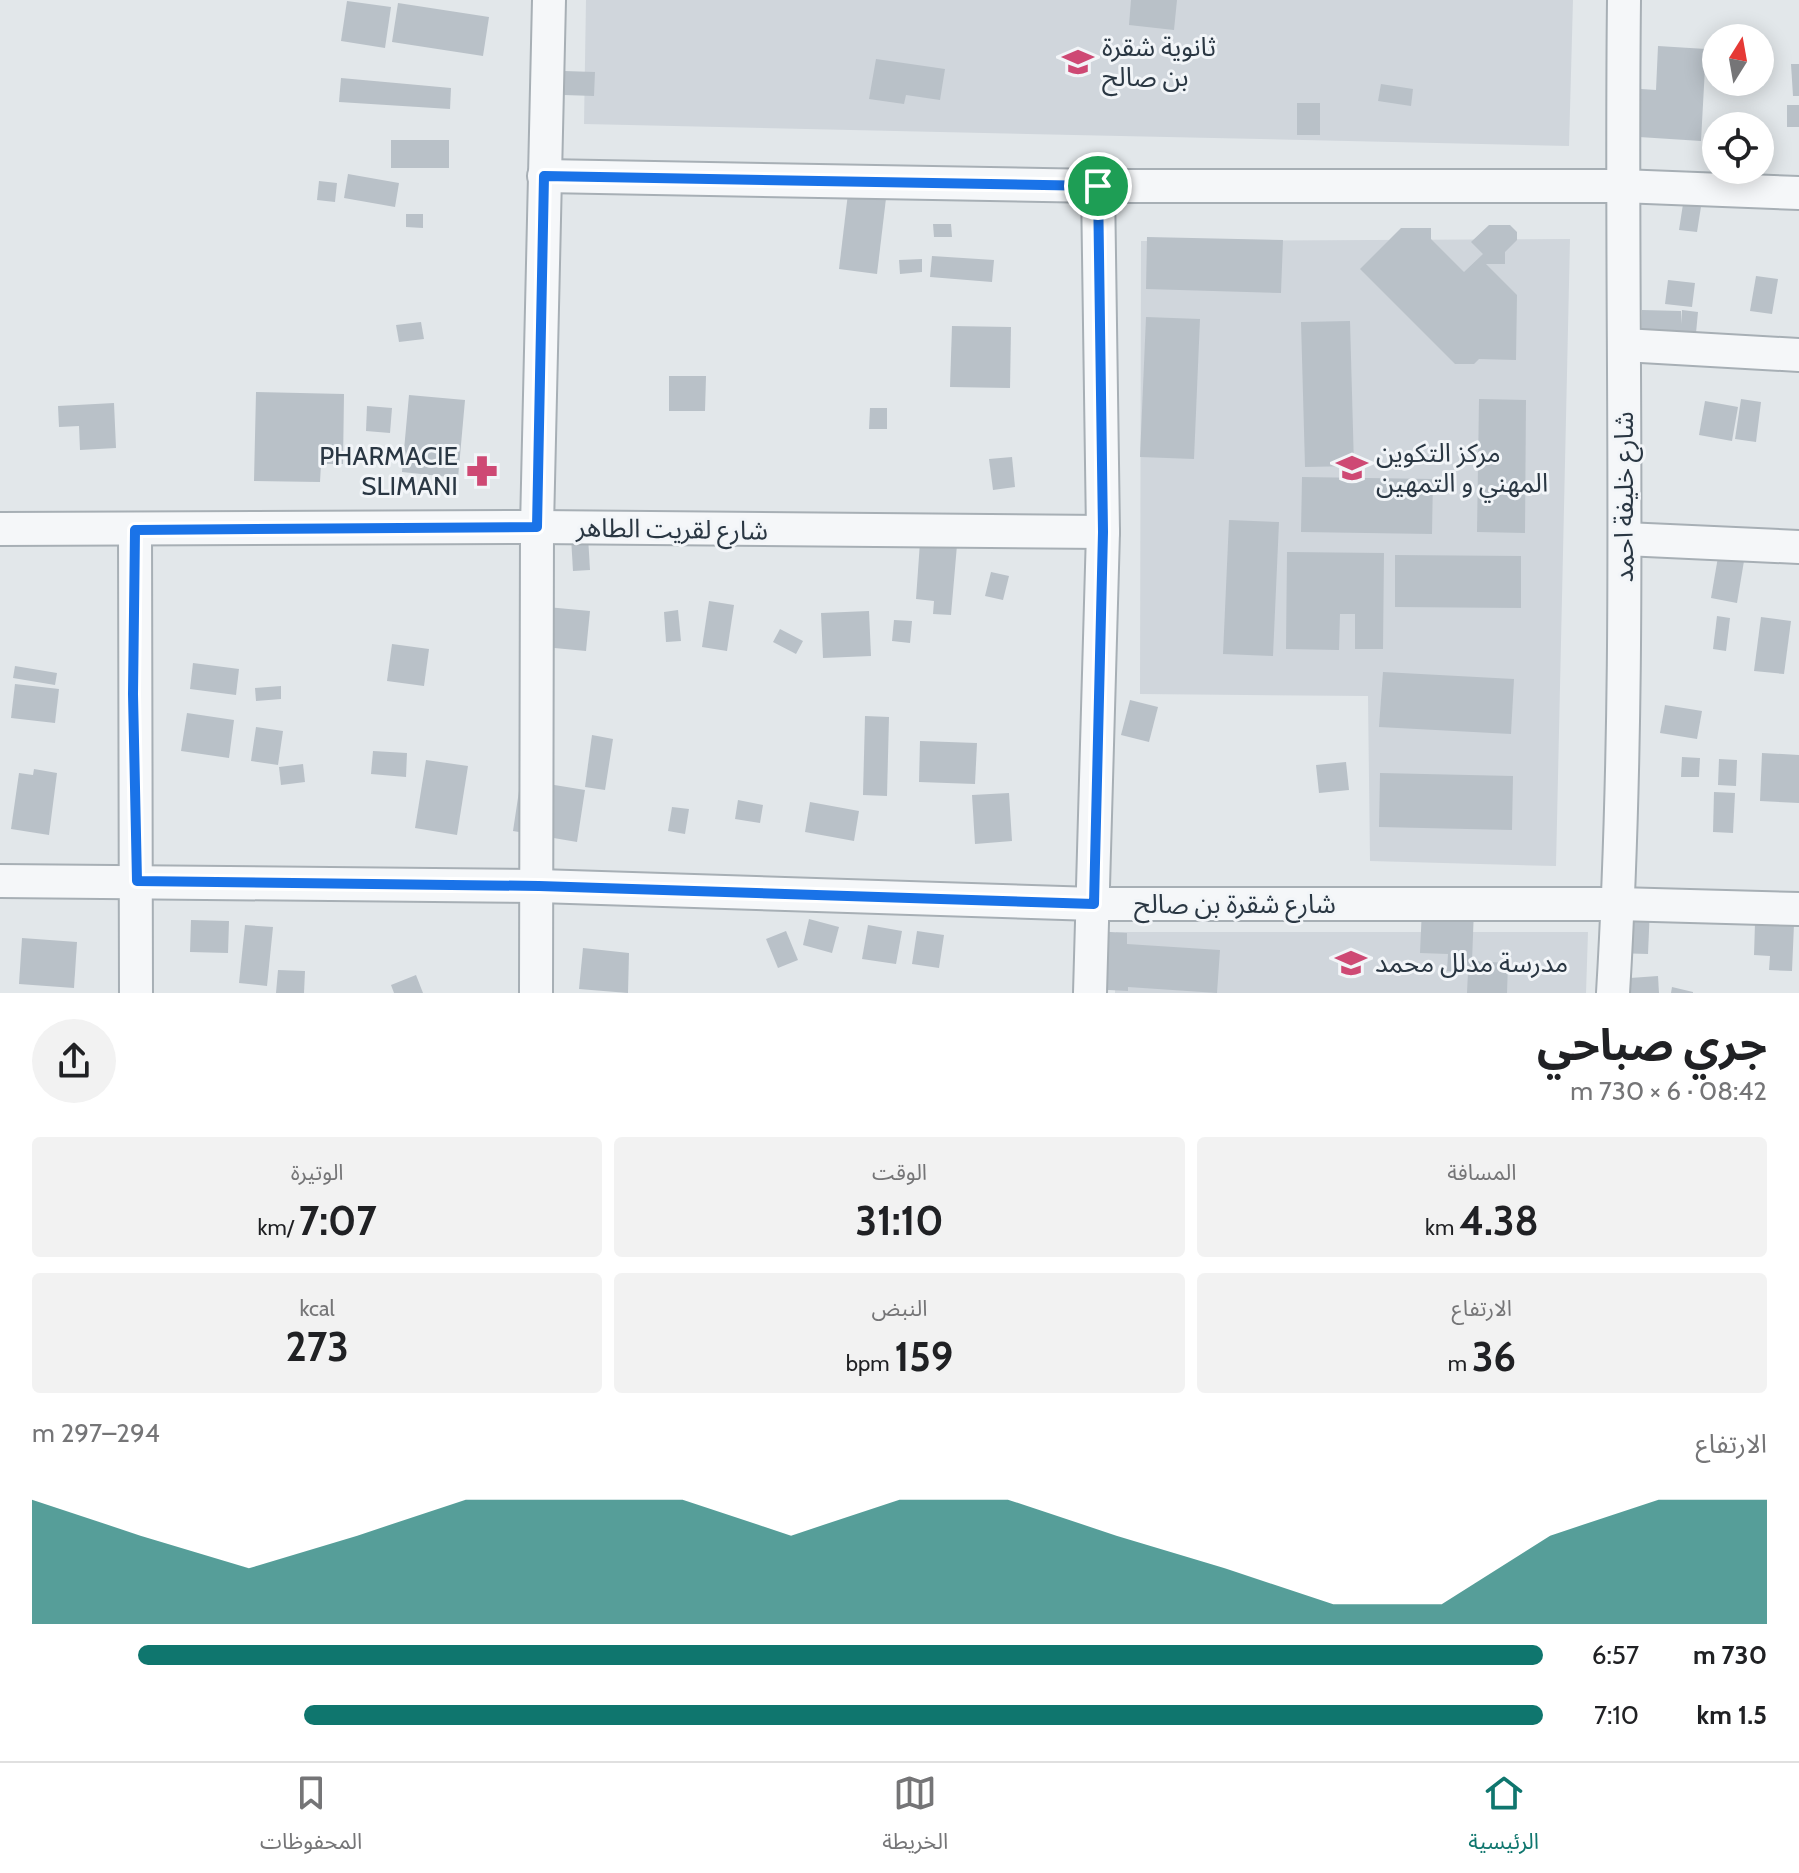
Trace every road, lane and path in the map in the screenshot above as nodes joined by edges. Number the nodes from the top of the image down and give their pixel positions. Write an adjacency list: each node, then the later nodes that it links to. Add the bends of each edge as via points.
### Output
1 (549, 0): 3 (street)
2 (1624, 0): 5 (street, شارع خليفة احمد)
3 (544, 176): 4 (street); 9 (street)
4 (1098, 186): 5 (street); 12 (street)
5 (1621, 186): 6 (street); 7 (street, شارع خليفة احمد)
6 (1799, 193)
7 (1624, 345): 8 (street); 13 (street, شارع خليفة احمد)
8 (1799, 355)
9 (537, 527): 11 (street, شارع لقريت الطاهر); 12 (street, شارع لقريت الطاهر); 17 (street)
10 (0, 529): 11 (street, شارع لقريت الطاهر)
11 (135, 530): 16 (street)
12 (1103, 532): 18 (street)
13 (1625, 539): 14 (street); 19 (street, شارع خليفة احمد)
14 (1799, 547)
15 (0, 881): 16 (street, شارع شقرة بن صالح)
16 (137, 881): 17 (street, شارع شقرة بن صالح); 21 (street)
17 (539, 886): 18 (street, شارع شقرة بن صالح); 22 (street)
18 (1094, 904): 19 (street, شارع شقرة بن صالح); 23 (street)
19 (1618, 904): 20 (street, شارع شقرة بن صالح); 24 (street, شارع خليفة احمد)
20 (1799, 909)
21 (136, 993)
22 (536, 993)
23 (1090, 993)
24 (1613, 993)

